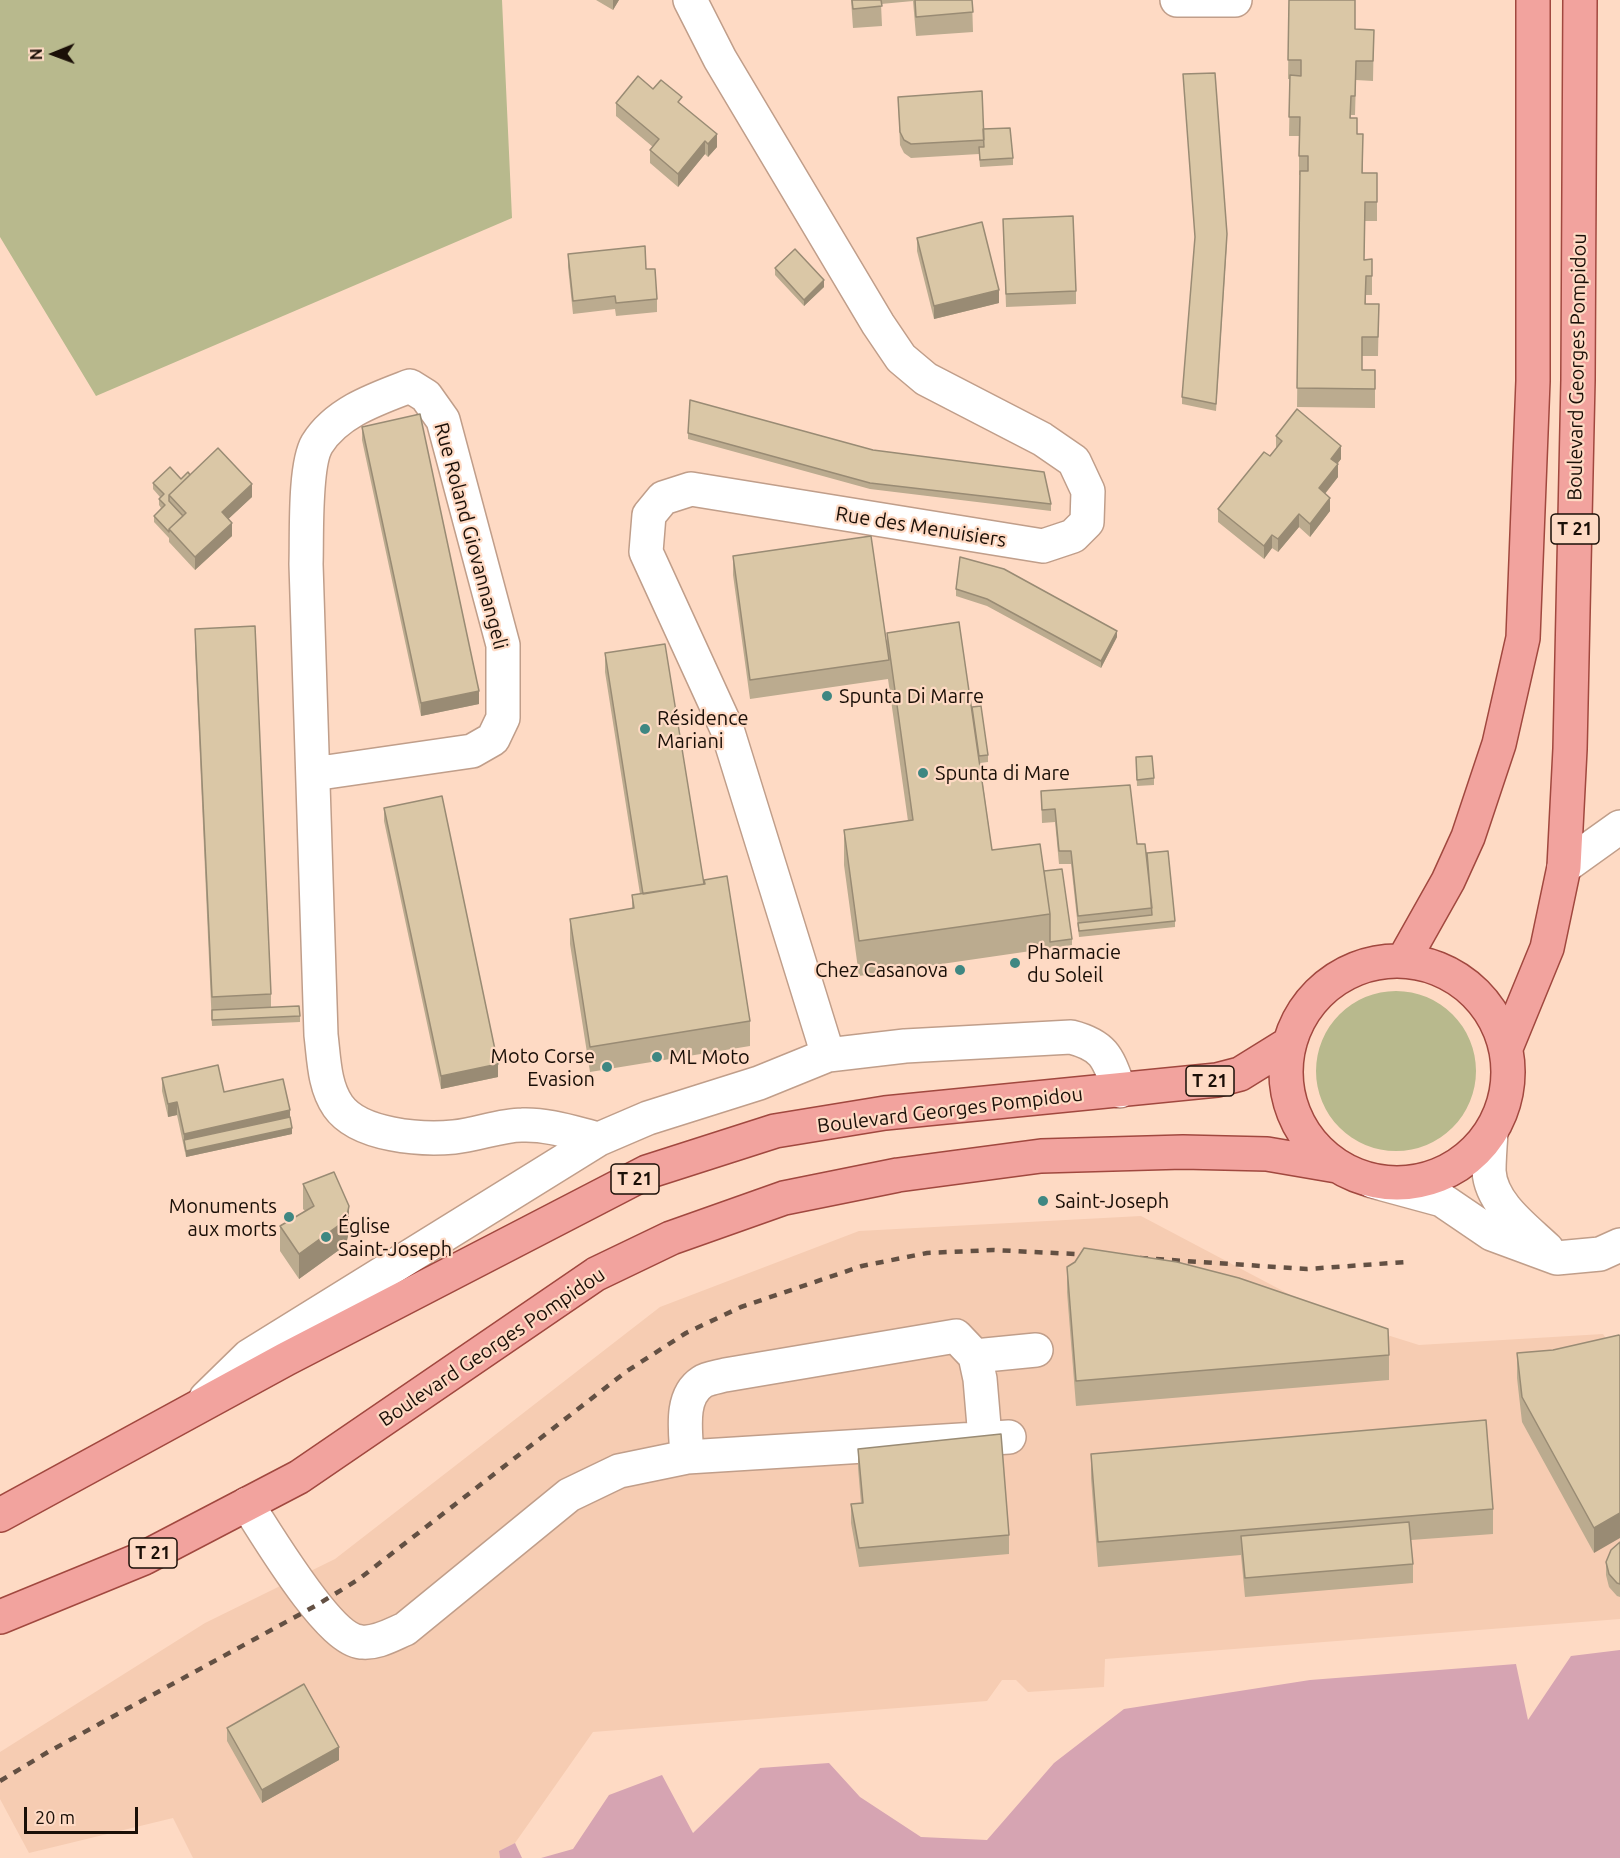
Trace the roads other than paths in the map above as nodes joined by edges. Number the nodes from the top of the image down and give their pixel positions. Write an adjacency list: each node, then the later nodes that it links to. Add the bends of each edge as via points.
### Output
1 (690, 0): 12 (street, Rue des Menuisiers, via 726,69 901,358 926,379 1042,439 1074,461 1088,491 1088,522 1073,537 1043,546 691,489 663,498 649,515 646,552 727,729)
2 (1177, 0): 3 (street)
3 (1235, 0)
4 (1533, 0): 9 (main road, T 21, via 1533,381 1523,638 1499,744 1468,837)
5 (1580, 0): 8 (main road, Boulevard Georges Pompidou / T 21, via 1578,380)
6 (314, 774): 6 (street, Rue Roland Giovannangeli, via 306,564 308,486 317,445 343,417 410,386 426,396 443,420 503,645 503,718 494,739 472,751); 15 (street, Rue Roland Giovannangeli, via 321,1035 328,1086 339,1108 365,1126 396,1136 453,1137 522,1125)
7 (1620, 827): 8 (street)
8 (1564, 867): 11 (main road, Boulevard Georges Pompidou / T 21, via 1547,948)
9 (1403, 961): 10 (main road, via 1373,963 1345,974 1321,991 1302,1015); 11 (main road, via 1432,966 1472,991 1496,1021)
10 (1290, 1043): 13 (main road, Boulevard Georges Pompidou / T 21, via 1240,1074); 16 (main road, via 1286,1078 1294,1112 1311,1143)
11 (1506, 1048): 14 (main road, via 1507,1092)
12 (828, 1055): 13 (street, Boulevard Georges Pompidou, via 1071,1036 1091,1042 1107,1056); 15 (street, Boulevard Georges Pompidou)
13 (1120, 1091): 22 (main road, Boulevard Georges Pompidou / T 21, via 885,1113 775,1131 647,1172)
14 (1491, 1133): 17 (main road, via 1468,1158 1439,1176 1406,1184); 19 (street, via 1489,1172 1493,1190 1511,1215)
15 (599, 1139): 22 (street, Boulevard Georges Pompidou, via 249,1356)
16 (1337, 1166): 17 (main road); 24 (main road, Boulevard Georges Pompidou / T 21, via 1267,1154 1041,1156 898,1175 784,1198 671,1238 596,1274 299,1477)
17 (1372, 1181): 19 (street, via 1442,1200 1492,1234)
18 (1620, 1245): 19 (street, via 1600,1254)
19 (1557, 1258)
20 (1036, 1350): 21 (street)
21 (975, 1356): 23 (street, via 956,1336 703,1381 691,1393 688,1404); 23 (street, via 997,1438)
22 (195, 1408): 25 (main road, Boulevard Georges Pompidou / T 21)
23 (687, 1457): 24 (street, via 620,1471 569,1495 405,1629 381,1640 360,1642 336,1628 292,1574)
24 (247, 1504): 26 (main road, Boulevard Georges Pompidou / T 21, via 144,1558)
25 (0, 1515)
26 (0, 1617)

